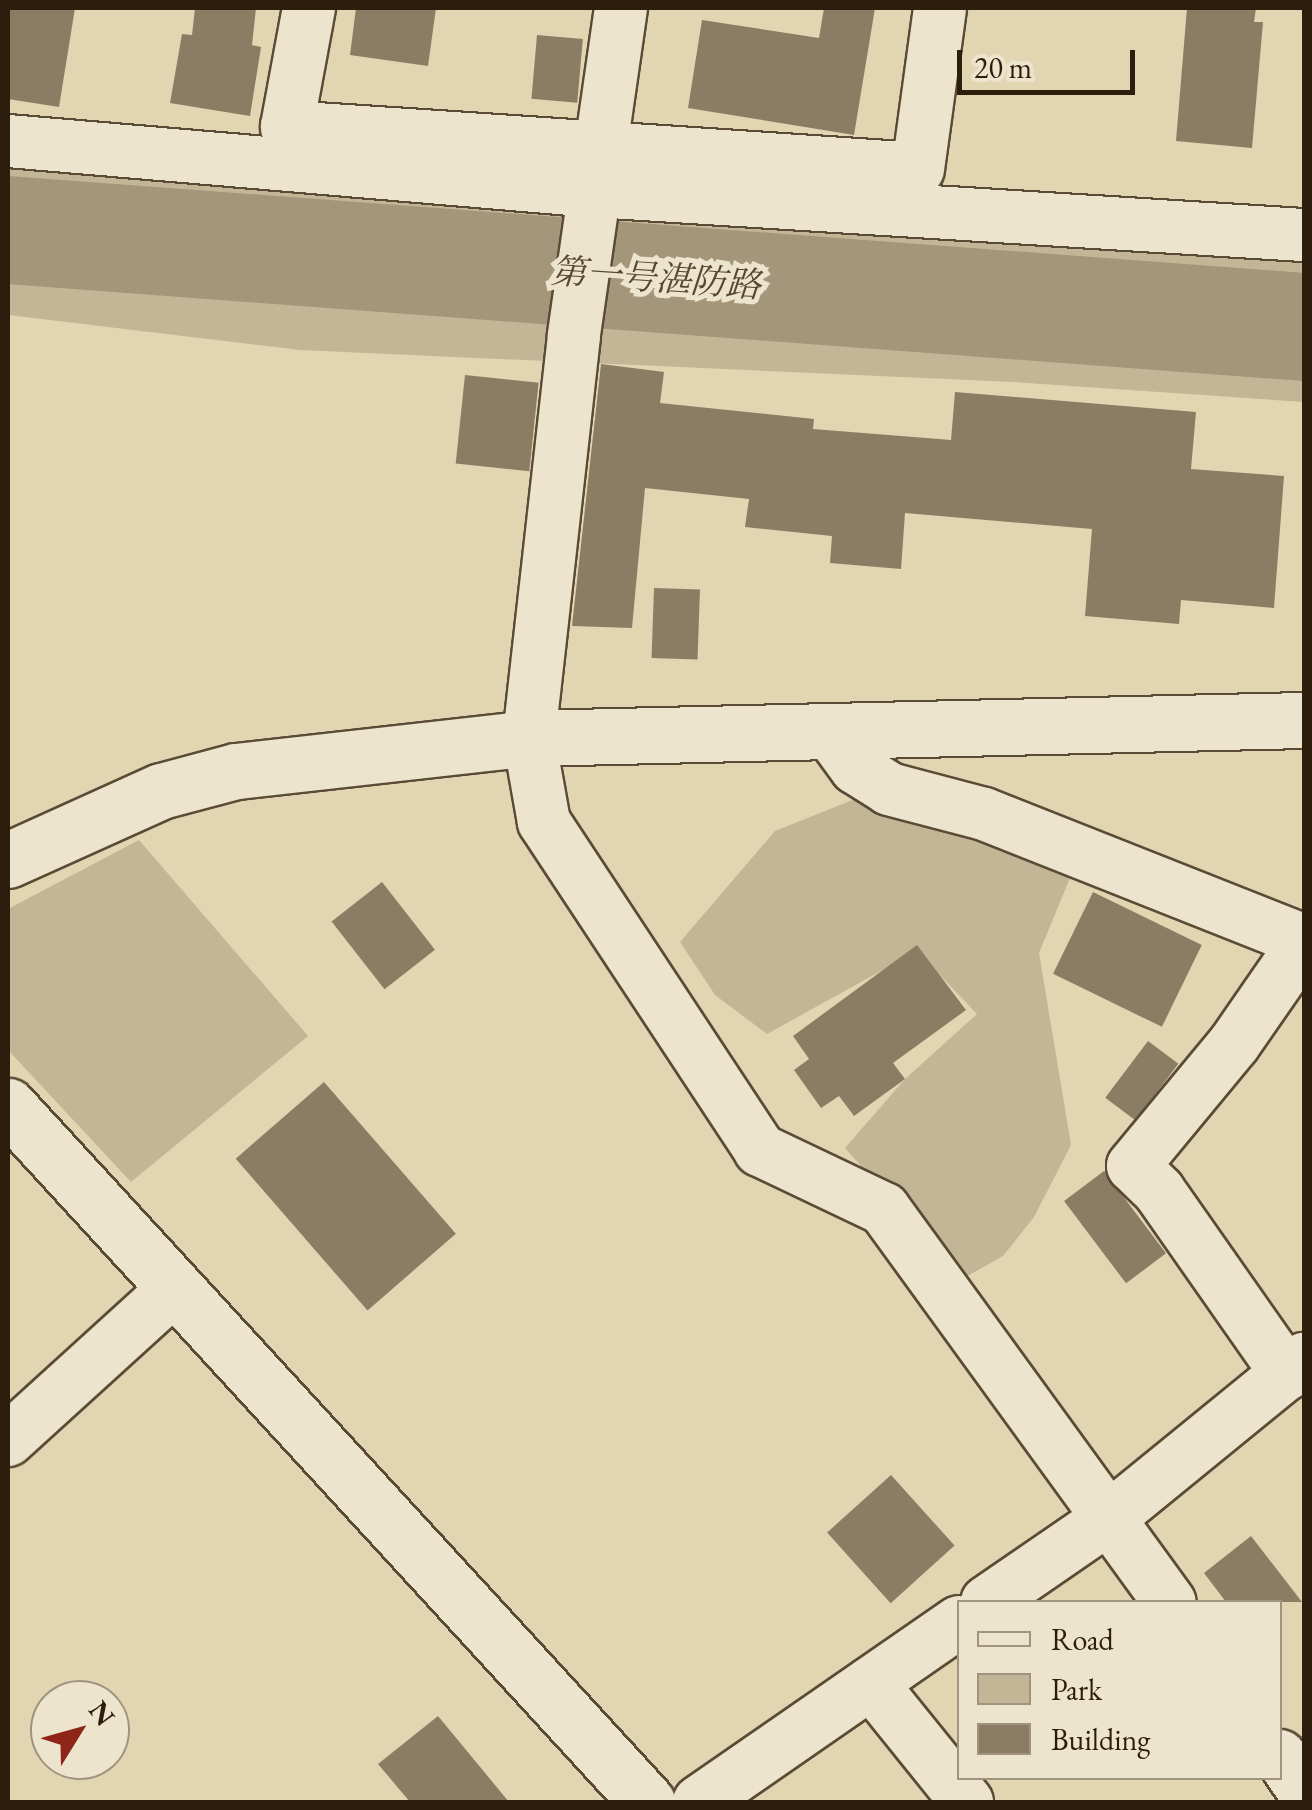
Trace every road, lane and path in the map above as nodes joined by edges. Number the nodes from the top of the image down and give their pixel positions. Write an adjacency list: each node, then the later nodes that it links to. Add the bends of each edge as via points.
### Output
1 (309, 8): 5 (street, via 287,127)
2 (621, 8): 5 (street)
3 (940, 8): 5 (street, via 918,169)
4 (8, 141): 5 (street)
5 (595, 182): 6 (street); 9 (street)
6 (1304, 235)
7 (1304, 720): 8 (street)
8 (829, 731): 9 (street); 11 (street, via 856,768 890,789 984,814)
9 (529, 738): 10 (street, via 236,771 162,791); 16 (street, via 544,822 760,1150 884,1209)
10 (8, 860)
11 (1304, 942): 14 (street, via 1234,1044 1133,1166)
12 (8, 1106): 13 (street)
13 (175, 1288): 15 (street); 23 (street)
14 (1296, 1367): 16 (street)
15 (8, 1440)
16 (1109, 1518): 17 (street); 18 (street)
17 (991, 1600)
18 (1169, 1600)
19 (957, 1624): 20 (street)
20 (871, 1684): 24 (street); 25 (street)
21 (1282, 1759): 22 (street)
22 (1304, 1791)
23 (647, 1802)
24 (699, 1802)
25 (967, 1802)

